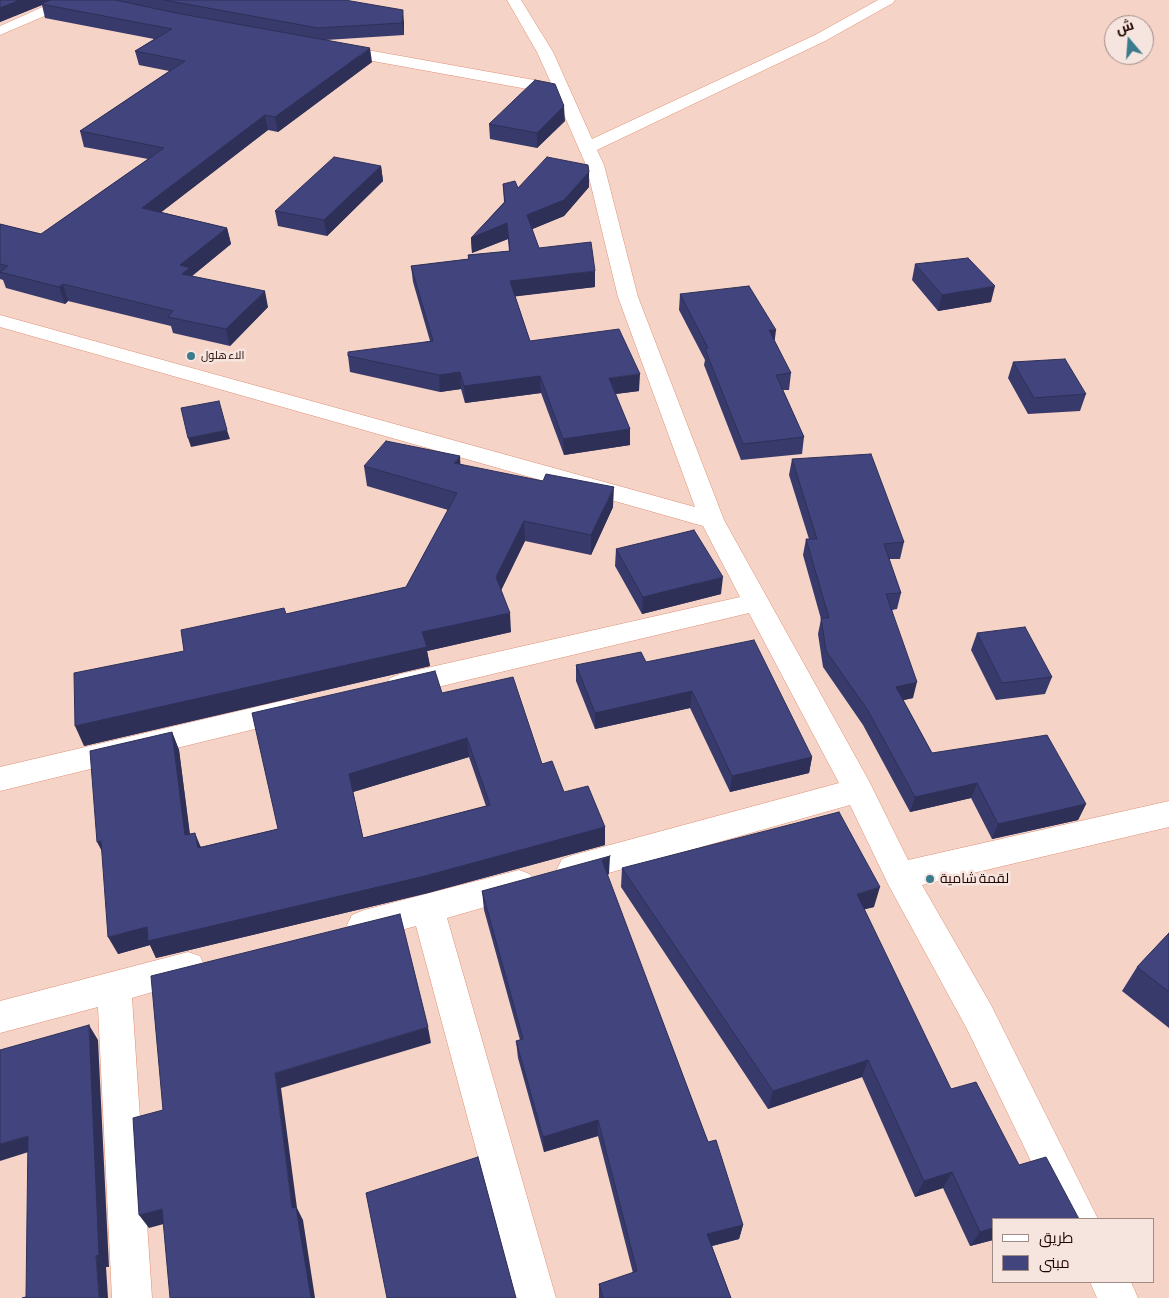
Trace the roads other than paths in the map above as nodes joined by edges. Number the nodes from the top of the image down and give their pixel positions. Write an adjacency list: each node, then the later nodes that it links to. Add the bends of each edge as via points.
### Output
1 (70, 0): 4 (street)
2 (514, 0): 6 (street, via 545,52)
3 (888, 0): 7 (street, via 820,38)
4 (0, 30)
5 (323, 46): 6 (street)
6 (562, 90): 7 (street)
7 (587, 148): 9 (street, via 595,165 628,297)
8 (0, 321): 9 (street)
9 (712, 520): 10 (street)
10 (757, 602): 11 (street); 14 (street)
11 (371, 692)
12 (313, 705): 13 (street)
13 (0, 779)
14 (858, 790): 16 (street); 17 (street)
15 (1169, 814): 16 (street)
16 (900, 876): 22 (street, via 979,1017)
17 (428, 909): 18 (street); 25 (street)
18 (332, 932)
19 (218, 960): 20 (street)
20 (114, 986): 21 (street); 24 (street)
21 (0, 1016)
22 (1079, 1218)
23 (1110, 1283): 26 (street)
24 (132, 1298)
25 (536, 1298)
26 (1118, 1298)

